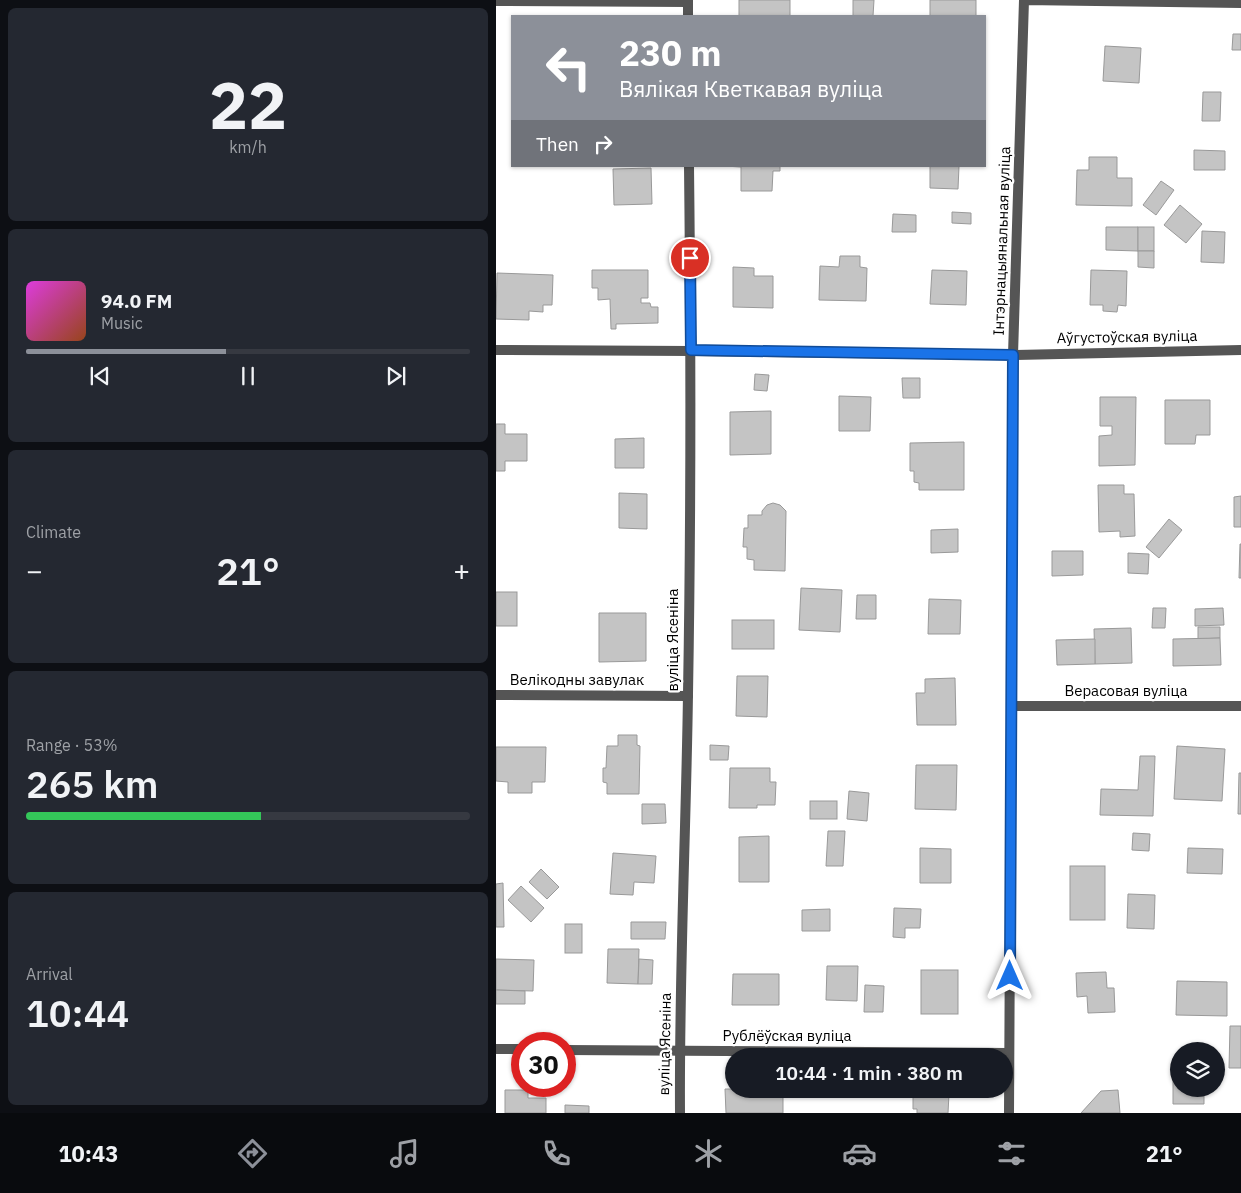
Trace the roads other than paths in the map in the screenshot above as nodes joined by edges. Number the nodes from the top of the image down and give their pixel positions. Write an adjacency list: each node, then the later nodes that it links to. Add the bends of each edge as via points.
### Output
1 (1024, 0): 4 (street); 10 (street, Інтэрнацыянальная вуліца)
2 (496, 1): 3 (street)
3 (688, 1): 5 (street)
4 (1241, 3)
5 (688, 15)
6 (689, 167): 8 (street, вуліца Ясеніна)
7 (496, 350): 8 (street, Аўгустоўская вуліца)
8 (691, 350): 10 (street, Аўгустоўская вуліца); 12 (street, вуліца Ясеніна)
9 (1241, 350): 10 (street, Аўгустоўская вуліца)
10 (1013, 355): 13 (street, Інтэрнацыянальная вуліца)
11 (496, 695): 12 (street, Велікодны завулак)
12 (688, 696): 19 (street, вуліца Ясеніна)
13 (1011, 706): 14 (street, Верасовая вуліца); 15 (street, Інтэрнацыянальная вуліца)
14 (1241, 706)
15 (1009, 1048)
16 (496, 1049): 17 (street)
17 (511, 1049)
18 (576, 1050): 19 (street, Рублёўская вуліца)
19 (679, 1051): 20 (street, Рублёўская вуліца); 22 (street, вуліца Ясеніна)
20 (725, 1051)
21 (1009, 1098): 23 (street, Інтэрнацыянальная вуліца)
22 (680, 1113)
23 (1009, 1113)

